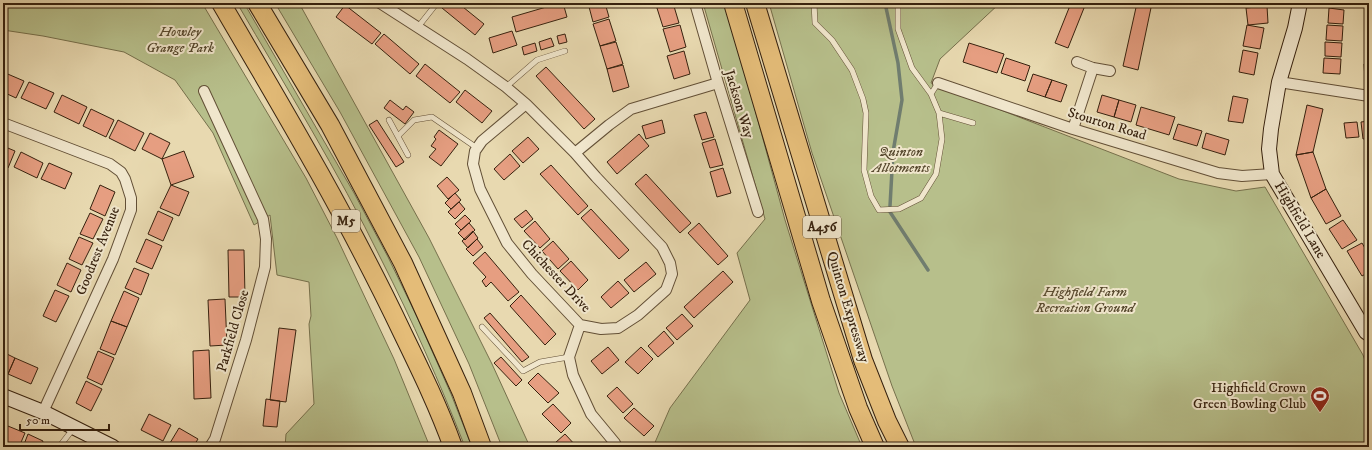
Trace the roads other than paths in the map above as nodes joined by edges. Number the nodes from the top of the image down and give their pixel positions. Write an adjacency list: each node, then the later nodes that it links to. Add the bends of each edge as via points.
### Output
1 (221, 3): 45 (highway, M5, via 302,140 376,276 441,415)
2 (257, 3): 46 (highway, M5, via 330,125 403,262 462,393)
3 (380, 3): 11 (street, Chichester Drive)
4 (437, 3): 11 (lane)
5 (695, 3): 17 (street, Jackson Way)
6 (733, 3): 48 (highway, Quinton Expressway / A456, via 821,301 858,408)
7 (755, 3): 49 (highway, Quinton Expressway / A456, via 863,360)
8 (814, 3): 24 (lane, via 815,23 832,40 852,70 863,99 866,114 864,170 871,196 879,210 900,209 921,198 936,174 942,139)
9 (898, 3): 21 (lane, via 898,29 912,68)
10 (1300, 3): 16 (street, Highfield Lane)
11 (418, 27): 19 (street, Chichester Drive)
12 (565, 51): 19 (lane, via 537,60)
13 (1077, 62): 14 (street)
14 (1093, 68): 15 (street); 28 (street)
15 (1110, 71)
16 (1279, 82): 22 (street); 33 (street, Highfield Lane, via 1269,149)
17 (718, 83): 31 (street, via 631,109); 34 (street, Jackson Way)
18 (938, 83): 21 (lane); 28 (street, Stourton Road)
19 (506, 87): 23 (street, Chichester Drive)
20 (204, 91): 44 (street, Parkfield Close, via 263,218 266,239 264,267 246,340 215,439)
21 (931, 94): 24 (lane)
22 (1369, 96)
23 (526, 104): 30 (street); 31 (street, Chichester Drive)
24 (939, 114): 27 (lane)
25 (389, 120): 29 (lane)
26 (3, 123): 40 (street, Goodrest Avenue, via 110,164 121,172 131,198 131,210 113,259)
27 (974, 123)
28 (1073, 129): 33 (street, Stourton Road, via 1218,173 1242,176)
29 (398, 136): 30 (lane, via 414,120 432,117); 32 (lane)
30 (477, 148): 35 (street, Chichester Drive, via 473,164 480,189 507,243)
31 (575, 153): 35 (street, Chichester Drive, via 662,247 672,274 666,290 638,315 618,328 601,329)
32 (408, 155)
33 (1272, 174): 37 (street, Highfield Lane)
34 (758, 212)
35 (580, 325): 38 (street)
36 (482, 327): 38 (lane, via 523,371 540,362)
37 (1369, 334)
38 (569, 357): 47 (street, via 573,375 591,414 615,443)
39 (3, 396): 40 (street)
40 (44, 412): 41 (street)
41 (74, 428): 42 (lane); 43 (street)
42 (59, 447)
43 (113, 447)
44 (210, 447)
45 (453, 447)
46 (482, 447)
47 (614, 447)
48 (875, 447)
49 (900, 447)

